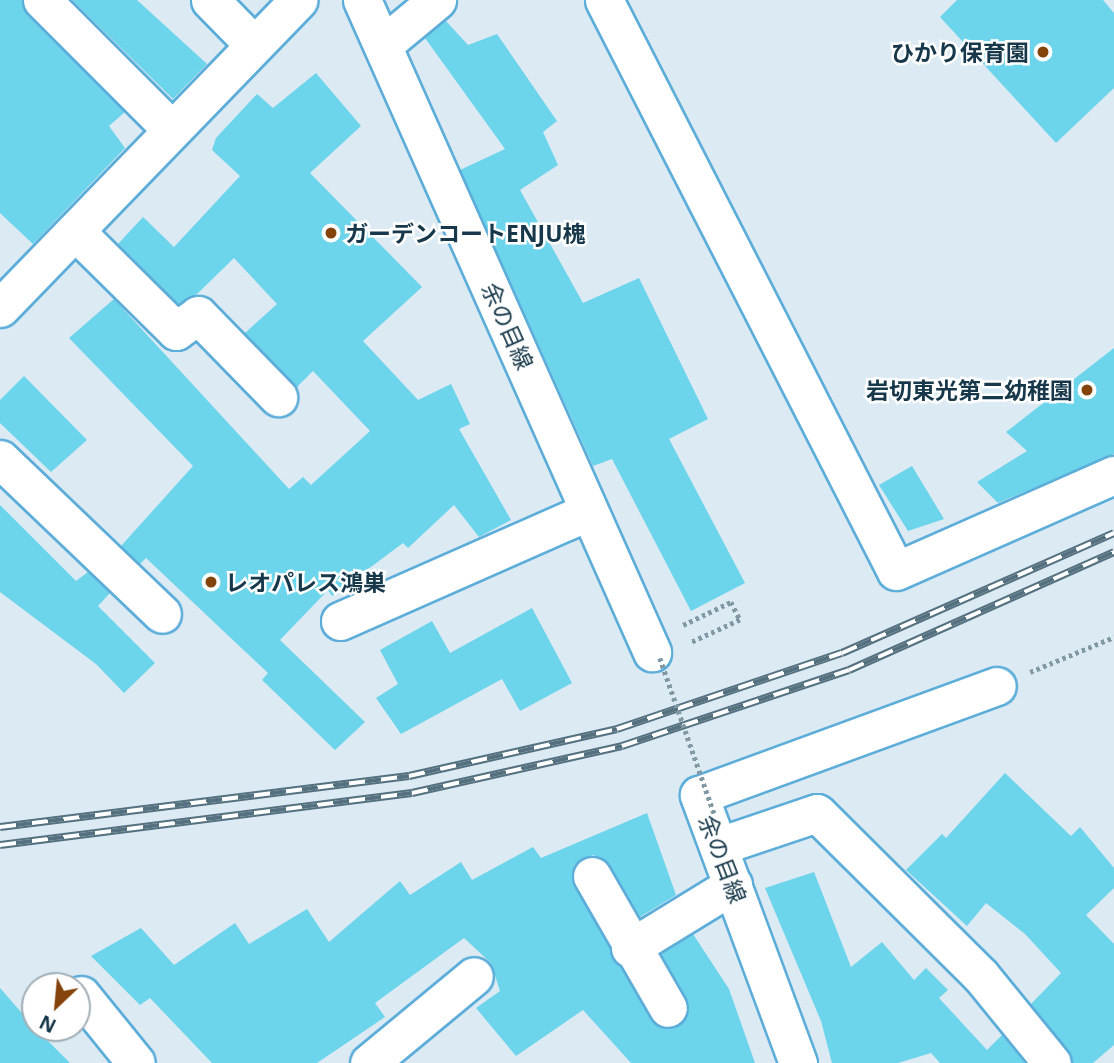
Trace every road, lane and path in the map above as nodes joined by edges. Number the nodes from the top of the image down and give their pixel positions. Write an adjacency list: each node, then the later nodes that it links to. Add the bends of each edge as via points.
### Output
1 (42, 0): 9 (street)
2 (210, 0): 8 (street)
3 (298, 0): 8 (street)
4 (362, 0): 7 (street, 余の目線)
5 (437, 0): 7 (street)
6 (604, 0): 14 (street, via 896,571)
7 (384, 44): 15 (street, 余の目線)
8 (254, 45): 9 (street)
9 (172, 130): 10 (street)
10 (75, 231): 11 (street); 12 (street, via 176,331 198,315)
11 (5, 293)
12 (278, 397)
13 (0, 459): 16 (street)
14 (1114, 475)
15 (589, 510): 17 (street); 19 (street, 余の目線)
16 (162, 614)
17 (340, 621)
18 (1114, 636): 20 (path)
19 (663, 648): 19 (path, via 731,603 740,620); 21 (path, bridge, via 660,658)
20 (997, 686): 21 (street, 余の目線, via 699,795)
21 (717, 831): 23 (street, 余の目線); 31 (street, via 817,813 981,976)
22 (592, 876): 24 (street)
23 (733, 885): 24 (street); 30 (street, 余の目線)
24 (630, 948): 27 (street)
25 (474, 976): 29 (street)
26 (91, 1007): 28 (street)
27 (668, 1008)
28 (136, 1063)
29 (369, 1063)
30 (798, 1063)
31 (1052, 1063)

